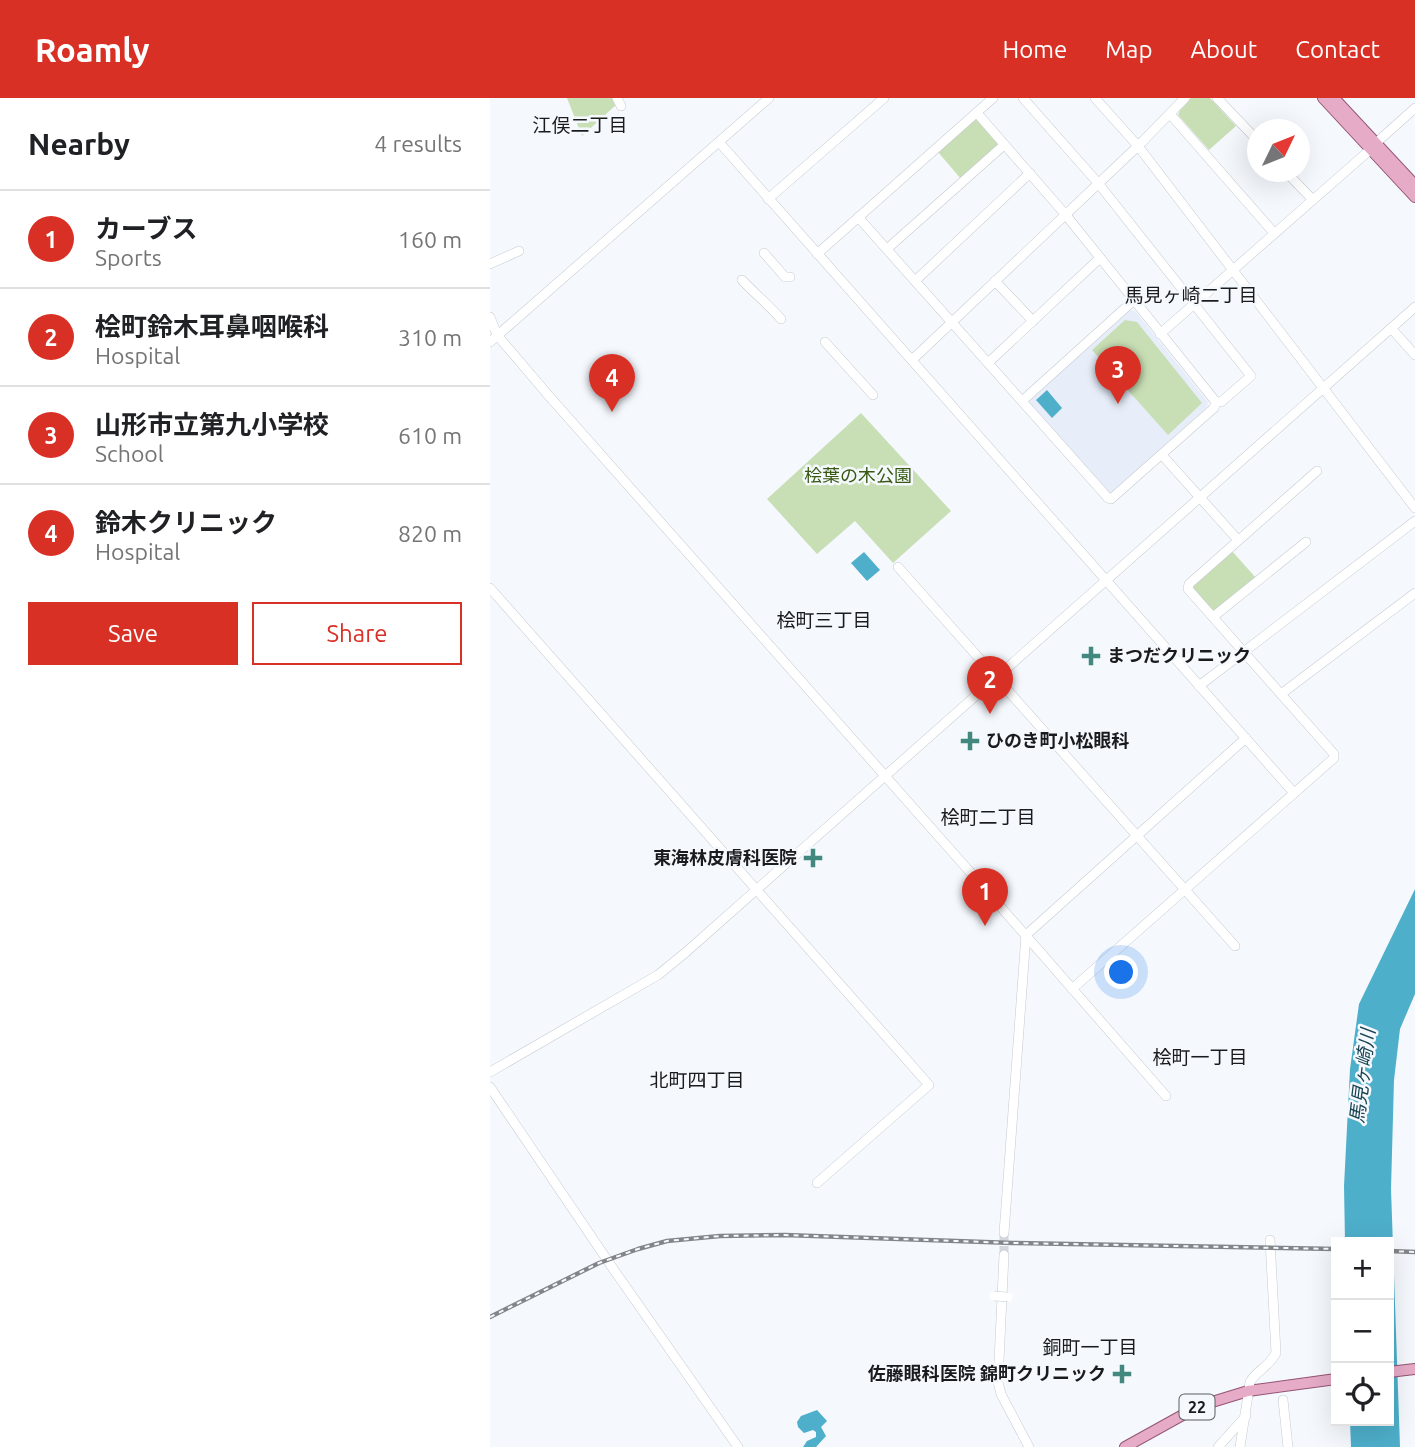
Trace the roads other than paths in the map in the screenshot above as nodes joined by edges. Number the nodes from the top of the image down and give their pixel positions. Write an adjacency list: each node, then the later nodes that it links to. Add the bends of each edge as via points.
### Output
1 (769, 98): 14 (street)
2 (884, 98): 23 (street)
3 (993, 98): 11 (street)
4 (1023, 98): 20 (street)
5 (1185, 98): 12 (street)
6 (1217, 98): 13 (street)
7 (1323, 98): 17 (main road)
8 (1334, 98): 17 (main road)
9 (1098, 99): 16 (street)
10 (1415, 107): 17 (street)
11 (977, 113): 15 (street); 26 (street)
12 (1170, 114): 16 (street); 27 (street)
13 (1247, 129)
14 (719, 142): 23 (street); 48 (street)
15 (1004, 145): 18 (street); 28 (street)
16 (1138, 146): 20 (street); 34 (street)
17 (1373, 146): 21 (main road); 22 (main road); 24 (street)
18 (1030, 173): 25 (street); 37 (street)
19 (1296, 182): 24 (street)
20 (1098, 183): 25 (street); 40 (street)
21 (1415, 185)
22 (1415, 197)
23 (768, 199): 31 (street)
24 (1312, 199): 27 (street)
25 (1065, 214): 32 (street); 38 (street)
26 (858, 217): 28 (street); 31 (street)
27 (1274, 233): 34 (street)
28 (887, 249): 37 (street)
29 (519, 251): 33 (street)
30 (764, 253): 35 (street)
31 (817, 254): 51 (street)
32 (1100, 258): 39 (street); 44 (street)
33 (490, 264)
34 (1233, 270): 40 (street); 53 (street)
35 (790, 277)
36 (742, 280): 43 (street)
37 (915, 281): 45 (street)
38 (995, 281): 44 (street); 45 (street)
39 (1133, 301): 47 (street); 55 (street)
40 (1194, 303): 47 (street); 56 (street, via 1251,376)
41 (1415, 307): 46 (street)
42 (490, 317): 48 (street)
43 (781, 319)
44 (1033, 321): 52 (street)
45 (952, 323): 51 (street); 52 (street)
46 (1391, 328): 50 (street); 53 (street)
47 (1160, 334): 56 (street)
48 (494, 339): 74 (street)
49 (825, 342): 54 (street)
50 (1415, 355)
51 (912, 360): 65 (street)
52 (988, 363): 55 (street)
53 (1323, 389): 59 (street); 60 (street)
54 (873, 395)
55 (1021, 401): 57 (street, via 1108,498)
56 (1216, 402): 57 (street)
57 (1162, 455): 59 (street)
58 (1317, 471): 62 (street)
59 (1200, 498): 62 (street); 65 (street)
60 (1415, 508)
61 (1415, 521): 69 (street)
62 (1238, 540): 68 (street, via 1189,584 1188,589)
63 (1306, 542): 68 (street)
64 (898, 567): 70 (street)
65 (1105, 582): 70 (street); 71 (street)
66 (490, 588): 77 (street)
67 (1415, 593): 72 (street)
68 (1213, 617): 69 (street)
69 (1243, 651): 71 (street); 72 (street)
70 (997, 678): 74 (street); 76 (street)
71 (1199, 686): 73 (street)
72 (1281, 694): 75 (street, via 1334,754)
73 (1246, 738): 75 (street); 76 (street)
74 (886, 776): 77 (street); 79 (street)
75 (1294, 793): 78 (street)
76 (1138, 835): 78 (street); 79 (street)
77 (757, 888): 82 (street, via 658,975); 85 (street, via 929,1085)
78 (1185, 889): 80 (street); 81 (street)
79 (1026, 935): 81 (street); 86 (street)
80 (1235, 946)
81 (1072, 989): 84 (street)
82 (490, 1072)
83 (490, 1087): 97 (street)
84 (1166, 1096)
85 (817, 1183)
86 (1004, 1233)
87 (1270, 1240): 94 (street, via 1276,1353 1255,1373)
88 (1004, 1255): 98 (street, via 998,1382)
89 (994, 1296): 90 (street, bridge)
90 (1008, 1297)
91 (1415, 1369): 92 (main road)
92 (1394, 1371)
93 (1331, 1380): 94 (main road, 22)
94 (1248, 1391): 96 (street); 99 (main road, 22, via 1199,1406)
95 (1283, 1400): 102 (street)
96 (1247, 1414): 100 (street); 101 (street)
97 (738, 1447)
98 (1029, 1447)
99 (1125, 1447)
100 (1218, 1447)
101 (1240, 1447)
102 (1288, 1447)

